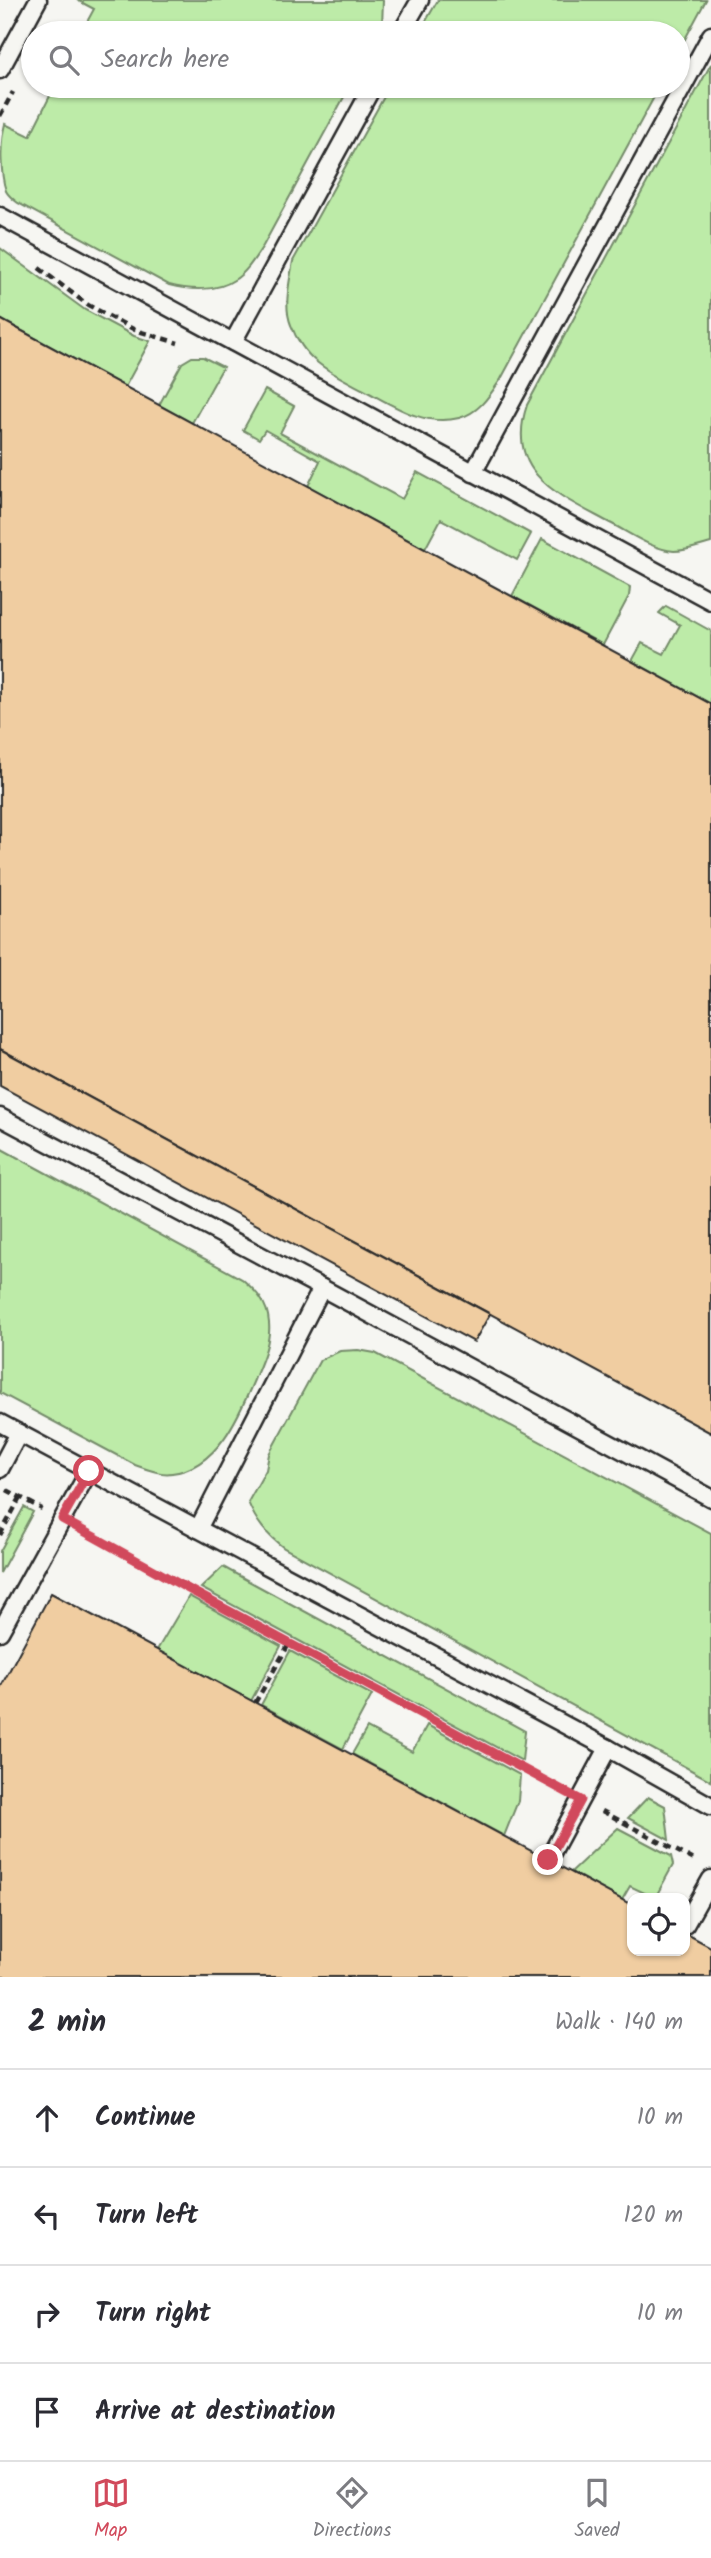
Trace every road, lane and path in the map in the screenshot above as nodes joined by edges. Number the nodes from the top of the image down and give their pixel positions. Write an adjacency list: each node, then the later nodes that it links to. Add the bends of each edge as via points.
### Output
1 (38, 0): 3 (lane)
2 (420, 0): 4 (lane)
3 (27, 21)
4 (408, 21)
5 (21, 31): 7 (lane)
6 (711, 35): 8 (lane)
7 (0, 70)
8 (690, 73)
9 (366, 98): 12 (lane)
10 (677, 98): 13 (lane)
11 (0, 216): 12 (lane)
12 (233, 342): 13 (lane)
13 (472, 473): 14 (lane)
14 (711, 601)
15 (0, 1118): 16 (lane)
16 (322, 1288): 23 (lane); 25 (lane)
17 (0, 1423): 18 (lane)
18 (19, 1433): 19 (lane); 20 (lane)
19 (0, 1469)
20 (89, 1471): 24 (lane); 25 (lane)
21 (0, 1486): 22 (path)
22 (20, 1498): 24 (path); 26 (path)
23 (711, 1498)
24 (62, 1519): 27 (lane); 28 (path)
25 (198, 1529): 30 (lane)
26 (0, 1535)
27 (0, 1632)
28 (289, 1644): 29 (path); 31 (path)
29 (255, 1703)
30 (608, 1748): 31 (lane); 32 (lane)
31 (581, 1800): 33 (lane); 34 (path)
32 (711, 1806)
33 (548, 1860)
34 (703, 1864)
35 (711, 1879): 36 (lane)
36 (690, 1916)

